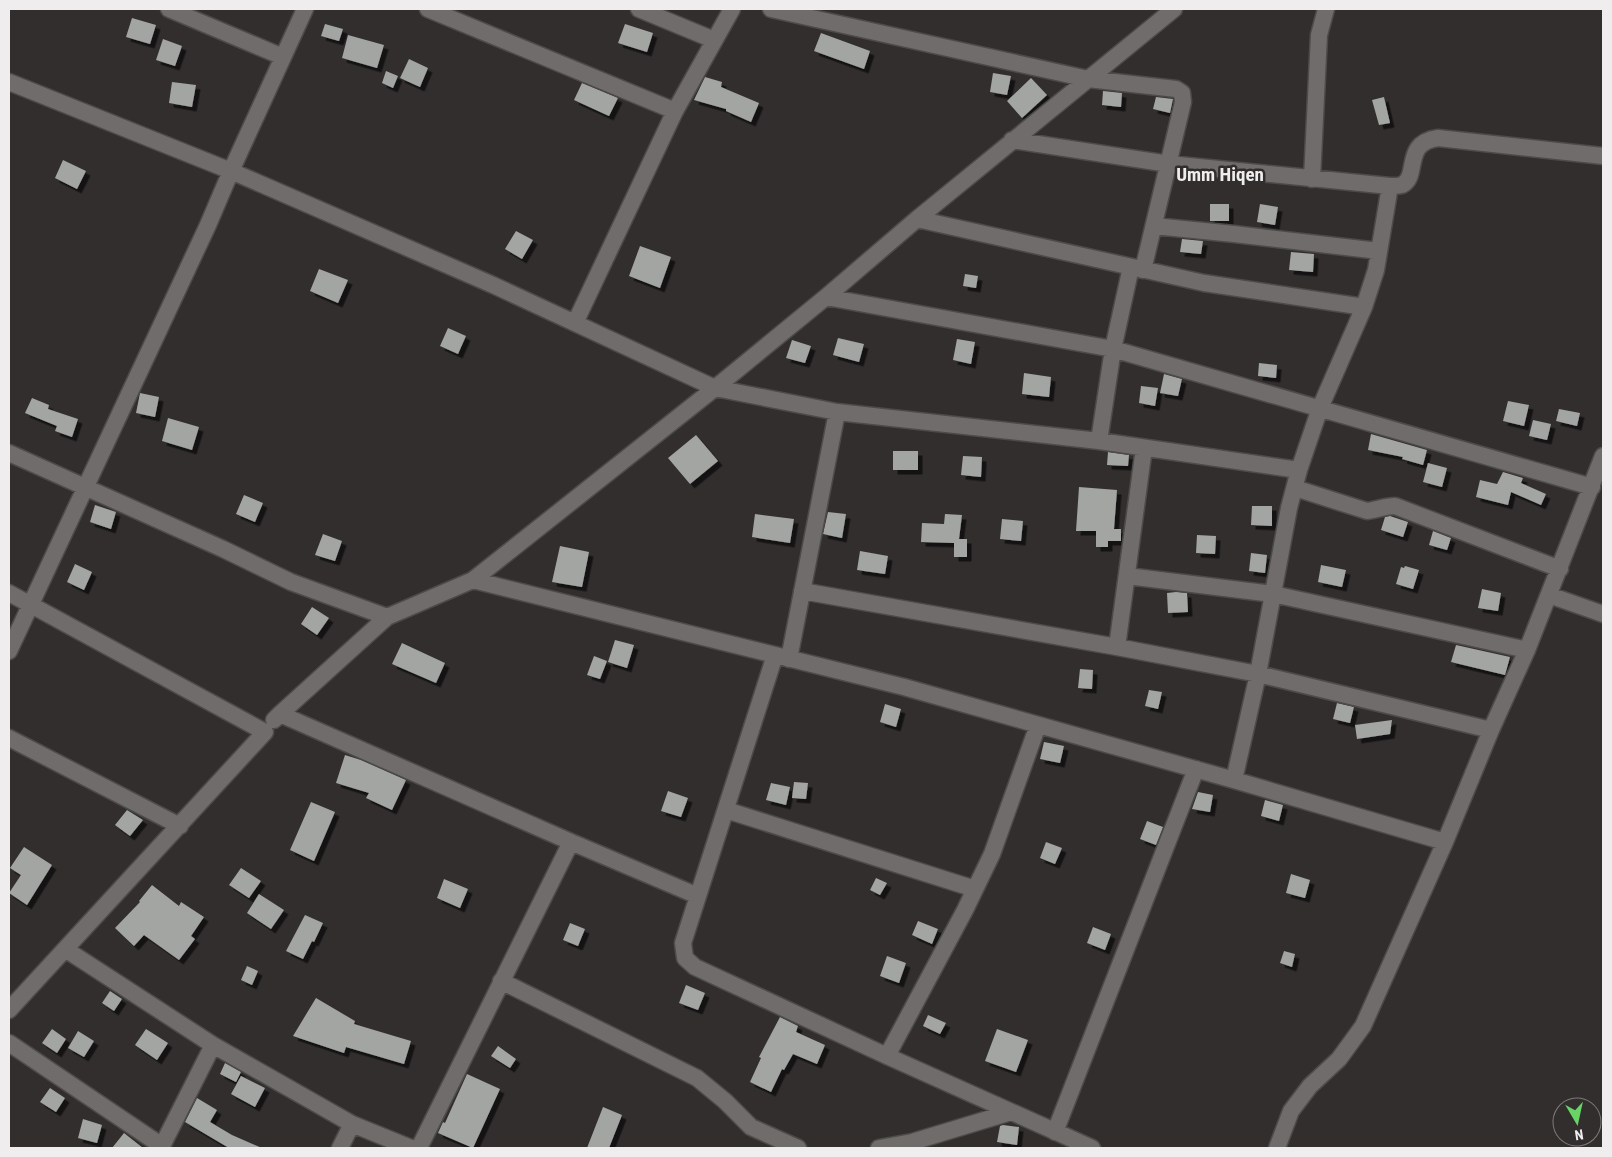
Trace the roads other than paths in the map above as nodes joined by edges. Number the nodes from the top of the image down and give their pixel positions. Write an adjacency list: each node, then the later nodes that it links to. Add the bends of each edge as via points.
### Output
1 (169, 9): 10 (street)
2 (305, 9): 10 (street)
3 (428, 9): 13 (street)
4 (639, 9): 9 (street)
5 (732, 9): 9 (street)
6 (771, 9): 11 (street)
7 (1174, 9): 11 (street)
8 (1326, 9): 18 (street, via 1319,35)
9 (714, 40): 13 (street)
10 (283, 58): 17 (street)
11 (1088, 78): 14 (street); 16 (street, via 1176,89 1182,93 1184,102)
12 (9, 82): 17 (street)
13 (676, 111): 26 (street)
14 (1012, 140): 16 (street); 20 (street)
15 (1603, 156): 19 (street, via 1428,139 1420,145 1412,160 1409,178 1402,185)
16 (1169, 164): 18 (street); 21 (street)
17 (231, 171): 26 (street); 37 (street)
18 (1312, 178): 19 (street)
19 (1390, 186): 22 (street)
20 (917, 218): 23 (street); 24 (street)
21 (1154, 226): 22 (street); 23 (street)
22 (1379, 251): 25 (street)
23 (1137, 268): 25 (street, via 1204,283); 27 (street)
24 (826, 297): 27 (street); 28 (street)
25 (1364, 307): 29 (street)
26 (575, 323): 28 (street)
27 (1113, 349): 29 (street); 31 (street)
28 (715, 388): 30 (street); 41 (street)
29 (1320, 408): 35 (street); 36 (street)
30 (837, 412): 31 (street); 42 (street)
31 (1099, 441): 32 (street)
32 (1144, 448): 35 (street); 40 (street)
33 (9, 453): 37 (street)
34 (1603, 456): 36 (street)
35 (1299, 470): 38 (street)
36 (1592, 486): 39 (street)
37 (86, 488): 46 (street); 48 (street, via 291,582)
38 (1295, 488): 39 (street, via 1367,511 1395,506); 44 (street)
39 (1560, 569): 45 (street)
40 (1127, 576): 44 (street); 49 (street)
41 (473, 580): 48 (street); 52 (street)
42 (802, 591): 49 (street); 52 (street)
43 (9, 593): 46 (street)
44 (1273, 594): 50 (street); 53 (street)
45 (1549, 595): 47 (street); 50 (street)
46 (31, 606): 51 (street); 57 (street)
47 (1603, 614)
48 (387, 617): 54 (street)
49 (1117, 647): 53 (street)
50 (1527, 650): 56 (street)
51 (9, 651)
52 (782, 657): 55 (street); 61 (street)
53 (1258, 674): 56 (street); 60 (street)
54 (280, 714): 57 (street); 63 (street)
55 (1038, 725): 59 (street); 65 (street, via 992,854)
56 (1491, 730): 64 (street)
57 (265, 732): 62 (street)
58 (9, 738): 62 (street)
59 (1196, 769): 60 (street); 75 (street)
60 (1234, 780): 64 (street)
61 (726, 810): 65 (street); 66 (street)
62 (180, 826): 67 (street)
63 (571, 842): 66 (street); 68 (street)
64 (1445, 842): 83 (street, via 1363,1026 1339,1059 1310,1086 1291,1111)
65 (975, 889): 72 (street)
66 (698, 896): 72 (street, via 683,943 685,958 695,967)
67 (65, 949): 69 (street); 71 (street)
68 (501, 981): 76 (street, via 697,1078 751,1127); 80 (street)
69 (9, 1010)
70 (9, 1043): 77 (street)
71 (213, 1045): 74 (street); 77 (street)
72 (887, 1056): 73 (street)
73 (1011, 1112): 75 (street); 81 (street, via 912,1142)
74 (352, 1124): 78 (street); 79 (street)
75 (1055, 1132): 82 (street)
76 (787, 1146)
77 (162, 1147)
78 (340, 1148)
79 (412, 1148)
80 (419, 1148)
81 (880, 1148)
82 (1092, 1148)
83 (1277, 1148)

